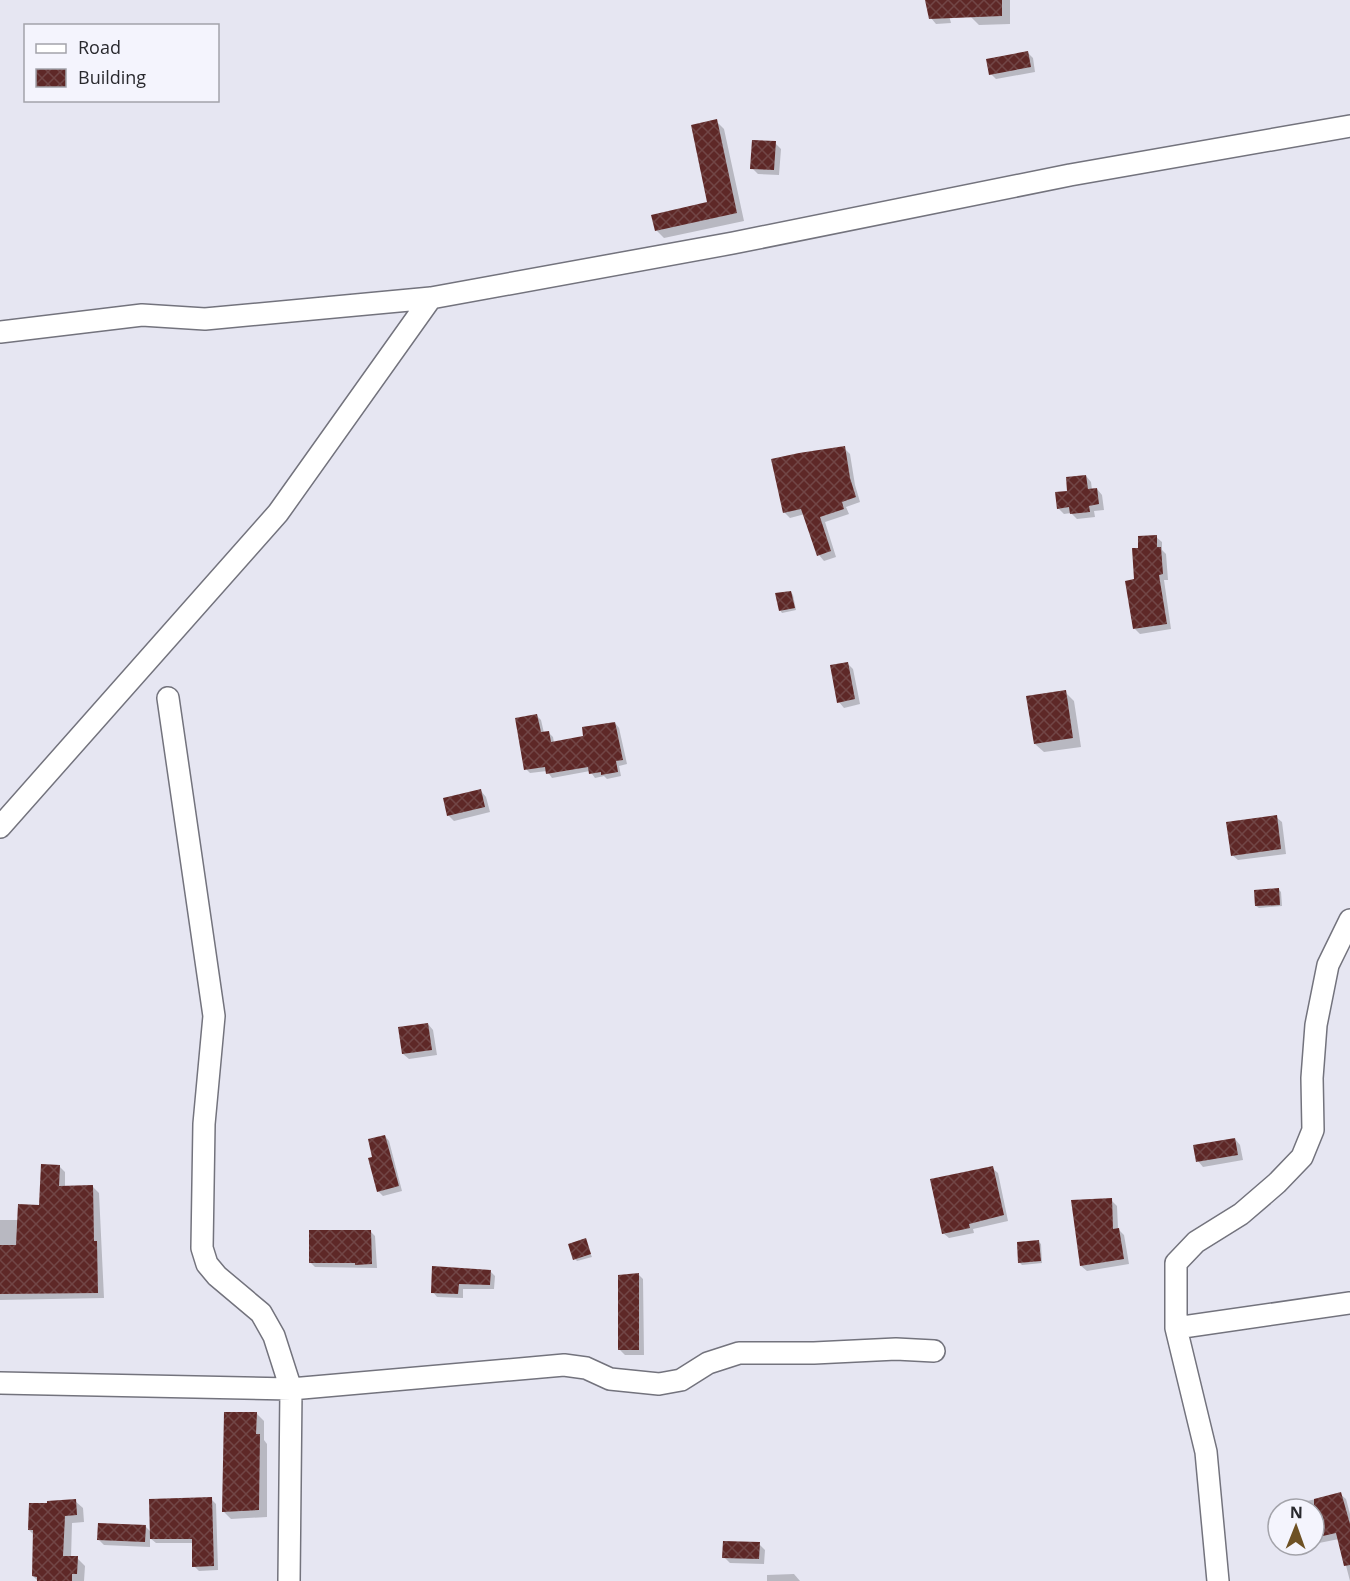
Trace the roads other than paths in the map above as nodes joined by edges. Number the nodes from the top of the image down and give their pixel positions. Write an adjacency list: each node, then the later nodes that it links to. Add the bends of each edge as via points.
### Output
1 (1350, 126): 2 (street, via 1070,175 734,243)
2 (431, 298): 3 (street, via 205,319 142,315); 5 (street, via 278,513)
3 (0, 332)
4 (168, 698): 11 (street, via 214,1016 204,1124 202,1248 207,1264 217,1276 261,1313 274,1336)
5 (0, 828)
6 (1350, 920): 8 (street, via 1328,965 1316,1025 1313,1130 1302,1157 1241,1214 1196,1242 1176,1263)
7 (1350, 1303): 8 (street)
8 (1176, 1328): 13 (street, via 1206,1452)
9 (934, 1351): 11 (street, via 739,1353 708,1364 681,1380 659,1384 610,1379 586,1368 564,1365)
10 (0, 1383): 11 (street)
11 (291, 1389): 12 (street)
12 (290, 1581)
13 (1218, 1581)

